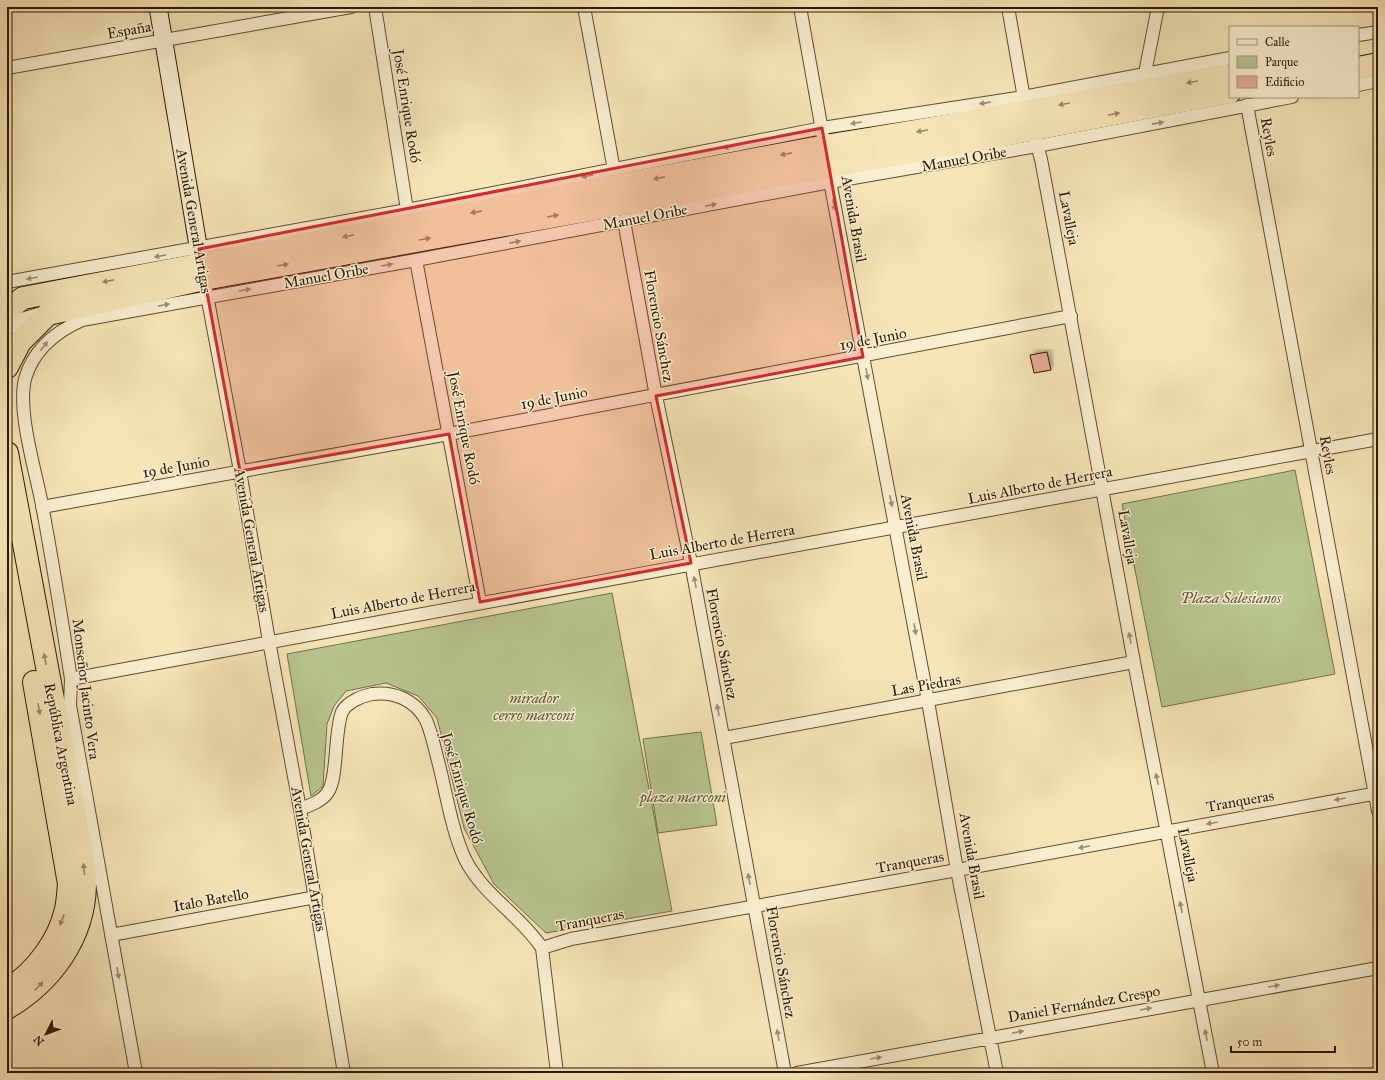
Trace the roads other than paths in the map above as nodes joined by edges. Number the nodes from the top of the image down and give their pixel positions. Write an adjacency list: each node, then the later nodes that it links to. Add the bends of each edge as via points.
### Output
1 (158, 7): 10 (main road, Avenida General Artigas)
2 (351, 7): 10 (street, España)
3 (375, 7): 27 (street, José Enrique Rodó)
4 (584, 7): 26 (street)
5 (800, 7): 25 (street, Avenida Brasil)
6 (1008, 7): 24 (street, Lavalleja)
7 (1158, 7): 17 (street)
8 (1378, 32): 9 (street)
9 (1359, 35)
10 (164, 40): 15 (street, España); 30 (main road, Avenida General Artigas)
11 (1378, 49): 12 (highway)
12 (1359, 53)
13 (1229, 58): 17 (street)
14 (1378, 64): 16 (highway)
15 (7, 68)
16 (1359, 68)
17 (1145, 73): 24 (street)
18 (1229, 75): 24 (highway, Manuel Oribe, one-way to 24)
19 (1378, 81): 20 (street)
20 (1359, 85)
21 (1229, 92): 24 (highway, Manuel Oribe, one-way to 21)
22 (1286, 98): 23 (street, Manuel Oribe)
23 (1247, 105): 24 (street, Manuel Oribe, one-way to 23); 42 (street, Reyles)
24 (1030, 121): 25 (street, one-way to 25); 25 (street, Manuel Oribe); 25 (highway, Manuel Oribe); 34 (street, Lavalleja)
25 (826, 156): 26 (street, one-way to 26); 28 (street, Manuel Oribe, one-way to 25); 30 (highway, Manuel Oribe); 36 (street, Avenida Brasil, one-way to 36)
26 (614, 170): 27 (street, one-way to 27)
27 (407, 210): 30 (street, one-way to 30)
28 (624, 221): 29 (street, Manuel Oribe, one-way to 28); 39 (street, Florencio Sánchez)
29 (416, 260): 30 (street, Manuel Oribe, one-way to 29); 40 (street, José Enrique Rodó)
30 (203, 272): 31 (street, one-way to 31); 32 (highway, Manuel Oribe, one-way to 32); 33 (highway, Manuel Oribe); 38 (street, Manuel Oribe, one-way to 30, via 34,359 47,341 62,330); 44 (street, Avenida General Artigas)
31 (7, 282)
32 (12, 303)
33 (48, 314): 35 (main road); 37 (highway, via 20,342)
34 (1071, 316): 36 (street, 19 de Junio); 45 (street, Lavalleja)
35 (7, 326)
36 (863, 357): 39 (street, 19 de Junio); 47 (street, Avenida Brasil, one-way to 47)
37 (7, 367)
38 (25, 380): 46 (street, Monseñor Jacinto Vera, via 27,431)
39 (656, 396): 40 (street, 19 de Junio); 49 (street, Florencio Sánchez)
40 (449, 434): 44 (street, 19 de Junio); 50 (street, José Enrique Rodó)
41 (1378, 439): 42 (street, Luis Alberto de Herrera)
42 (1311, 451): 45 (street, Luis Alberto de Herrera); 56 (street, Reyles)
43 (7, 453): 68 (highway, República Argentina, one-way to 43, via 33,991 61,959 75,934 83,907 86,884)
44 (240, 471): 46 (street, 19 de Junio); 51 (street, Avenida General Artigas)
45 (1103, 489): 47 (street, Luis Alberto de Herrera); 52 (street, Lavalleja, one-way to 45)
46 (42, 507): 53 (street, Monseñor Jacinto Vera)
47 (896, 528): 49 (street, Luis Alberto de Herrera); 54 (street, Avenida Brasil, one-way to 54)
48 (7, 533): 66 (highway, República Argentina, one-way to 66, via 69,884 66,909 54,939 32,968)
49 (691, 563): 50 (street, Luis Alberto de Herrera); 55 (street, Florencio Sánchez, one-way to 49)
50 (480, 602): 51 (street, Luis Alberto de Herrera)
51 (269, 641): 53 (street, Luis Alberto de Herrera); 57 (street, Avenida General Artigas)
52 (1134, 662): 54 (street, Las Piedras); 59 (street, Lavalleja, one-way to 52)
53 (71, 679): 63 (street, Monseñor Jacinto Vera, via 70,705)
54 (928, 701): 55 (street, Las Piedras); 60 (street, Avenida Brasil)
55 (724, 738): 62 (street, Florencio Sánchez, one-way to 55)
56 (1376, 793): 58 (street, Reyles); 59 (street, Tranqueras, one-way to 59)
57 (300, 809): 61 (street, Avenida General Artigas); 64 (street, José Enrique Rodó, via 322,799 329,791 333,779 337,733 342,712 349,704 371,694 387,693 403,698 418,708 426,720 456,836 466,859 488,890 534,936)
58 (1378, 811)
59 (1167, 831): 60 (street, Tranqueras, one-way to 60); 67 (street, Lavalleja, one-way to 59)
60 (957, 870): 62 (street, Tranqueras); 69 (street, Avenida Brasil)
61 (316, 897): 63 (street, Italo Batello); 71 (street, Avenida General Artigas)
62 (754, 906): 64 (street, Tranqueras, via 571,939); 73 (street, Florencio Sánchez, one-way to 62)
63 (111, 935): 70 (street, Monseñor Jacinto Vera, one-way to 70)
64 (542, 948): 72 (street, José Enrique Rodó)
65 (1378, 968): 67 (street, Daniel Fernández Crespo, one-way to 65)
66 (7, 990)
67 (1199, 1000): 69 (street, Daniel Fernández Crespo, one-way to 67); 76 (street, Lavalleja, one-way to 67)
68 (7, 1008)
69 (990, 1037): 74 (street, Daniel Fernández Crespo, one-way to 69); 75 (street, Avenida Brasil)
70 (136, 1073)
71 (344, 1073)
72 (557, 1073)
73 (785, 1073)
74 (797, 1073)
75 (997, 1073)
76 (1213, 1073)

